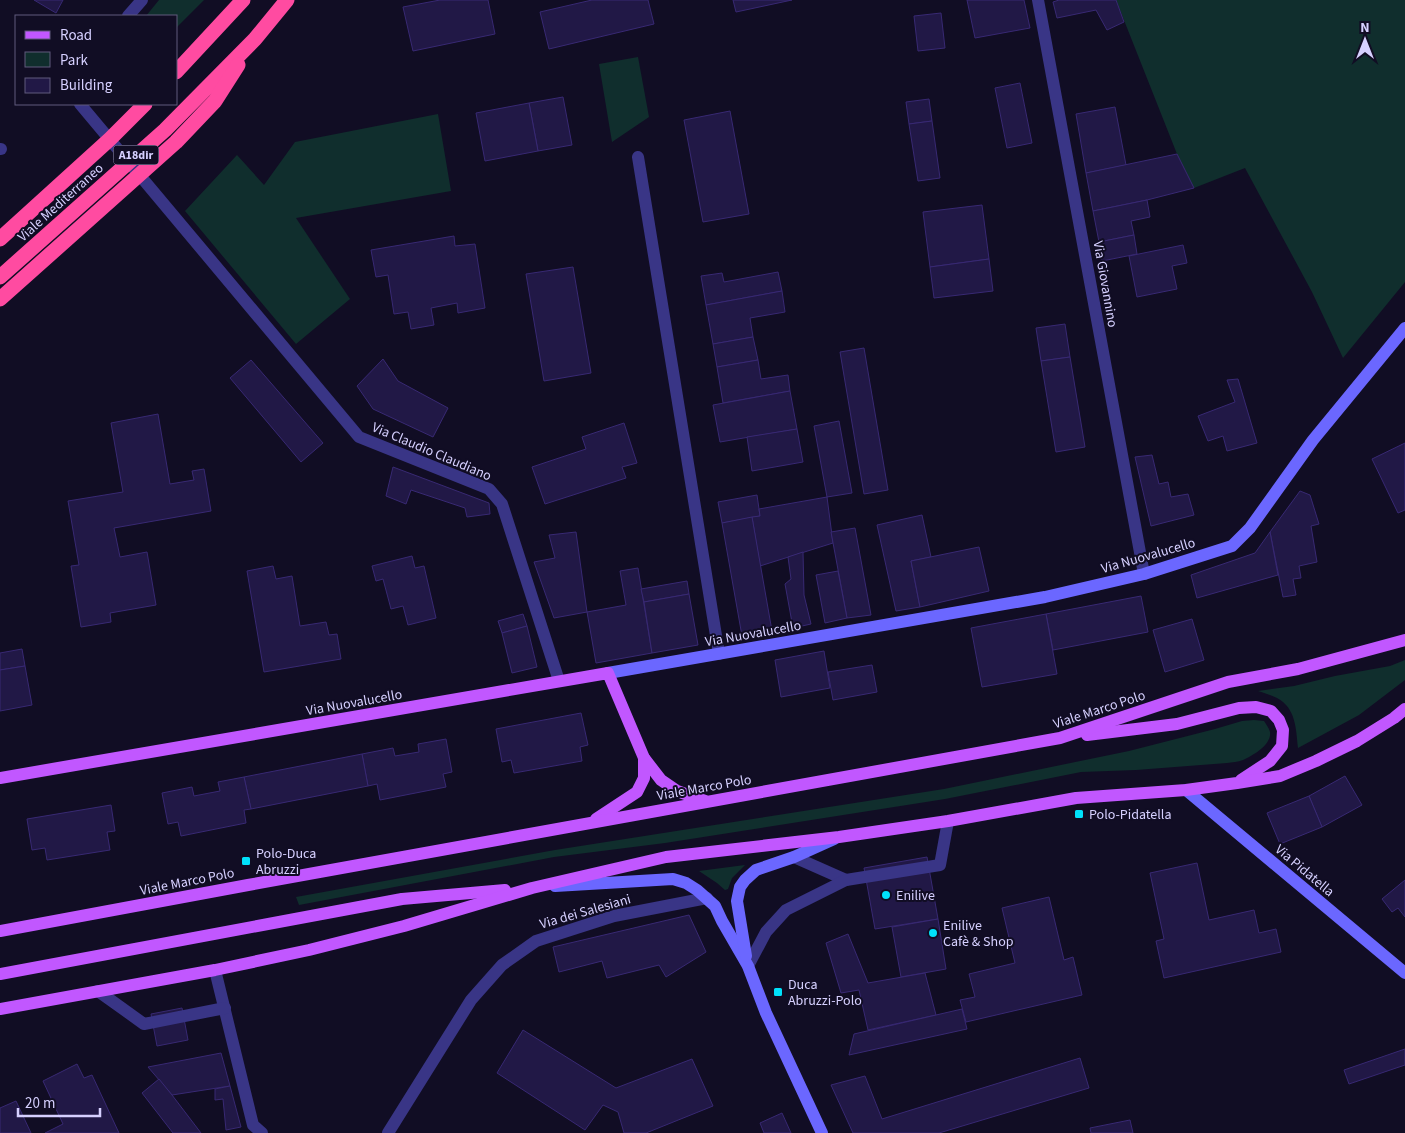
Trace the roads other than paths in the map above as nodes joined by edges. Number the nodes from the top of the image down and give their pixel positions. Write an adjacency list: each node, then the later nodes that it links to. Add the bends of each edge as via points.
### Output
1 (142, 0): 5 (street)
2 (243, 0): 7 (highway)
3 (287, 0): 6 (highway, Viale Mediterraneo / A18dir)
4 (1038, 0): 15 (street, Via Giovannino)
5 (129, 15)
6 (255, 38): 12 (highway, Viale Mediterraneo / A18dir, via 165,130); 13 (highway, via 215,101 176,142)
7 (178, 70)
8 (144, 105): 11 (highway, Viale Mediterraneo / A18dir)
9 (84, 109): 19 (street, Via Claudio Claudiano, via 359,437 489,489 502,504)
10 (638, 157): 17 (street)
11 (0, 239)
12 (0, 277)
13 (0, 299)
14 (1405, 328): 15 (main road, Via Nuovalucello, via 1314,440 1250,528 1232,546)
15 (1144, 574): 17 (main road, Via Nuovalucello, via 1045,597)
16 (1405, 640): 21 (main road, Viale Marco Polo, via 1298,670 1228,682)
17 (719, 654): 18 (main road, Via Nuovalucello)
18 (608, 673): 19 (main road, Via Nuovalucello); 22 (main road)
19 (559, 681): 23 (main road, Via Nuovalucello)
20 (1405, 710): 24 (main road, via 1357,741 1316,762 1280,776)
21 (1060, 738): 24 (main road, via 1177,724 1239,708 1256,707 1271,711 1283,730 1282,746 1270,761); 26 (main road, Viale Marco Polo)
22 (644, 758): 26 (main road, via 669,786); 28 (main road, via 644,778 637,792)
23 (0, 778)
24 (1237, 783): 25 (main road)
25 (1186, 790): 27 (main road, via 1076,798); 37 (main road, Via Pidatella)
26 (708, 802): 28 (main road, Viale Marco Polo)
27 (948, 821): 29 (main road); 31 (street, via 940,865)
28 (590, 823): 34 (main road, Viale Marco Polo)
29 (839, 837): 30 (main road); 32 (main road, via 666,857)
30 (794, 857): 31 (street); 35 (main road, via 756,870 740,888 738,914)
31 (846, 880): 35 (street, via 786,910 766,932)
32 (532, 888): 33 (main road, via 673,879 686,883); 36 (main road, via 404,926); 38 (main road, via 402,899)
33 (707, 898): 35 (main road, via 715,906); 43 (street, Via dei Salesiani, via 614,916 536,941 502,965 471,1000)
34 (0, 931)
35 (748, 966): 44 (main road, via 766,1014)
36 (216, 970): 39 (main road); 40 (street)
37 (1405, 973)
38 (0, 974)
39 (98, 991): 40 (street, via 144,1024); 41 (main road)
40 (225, 1008): 42 (street, via 253,1125)
41 (0, 1009)
42 (262, 1133)
43 (388, 1133)
44 (822, 1133)

